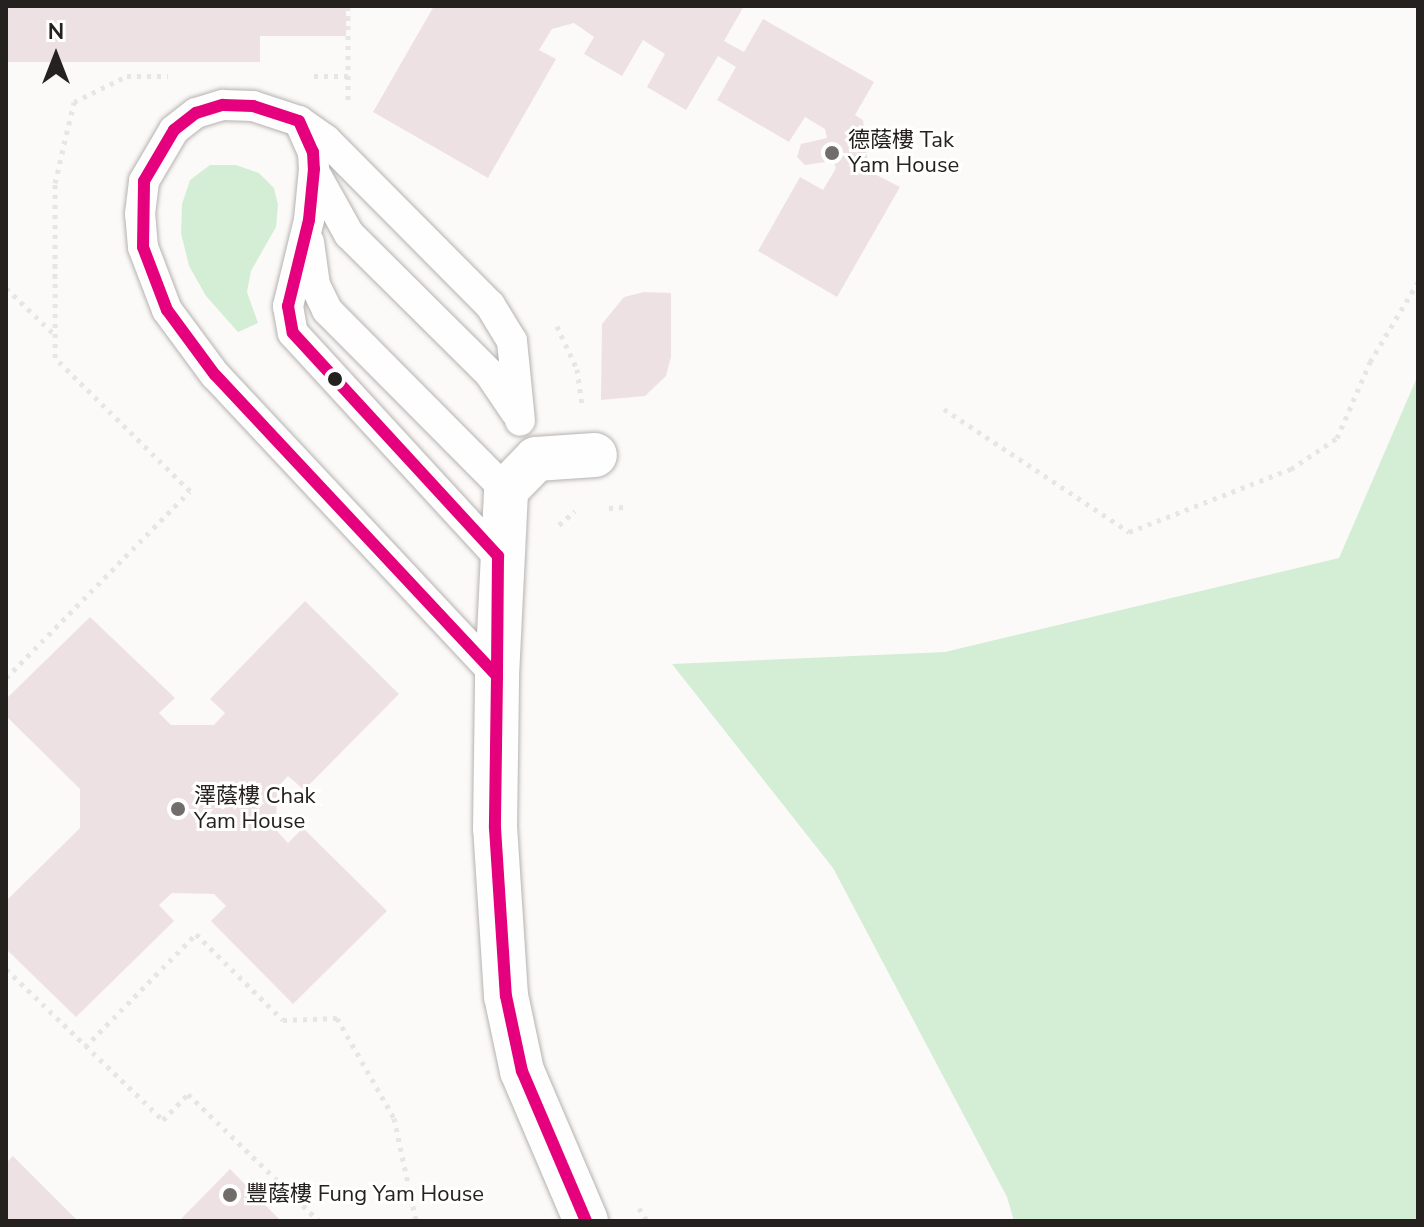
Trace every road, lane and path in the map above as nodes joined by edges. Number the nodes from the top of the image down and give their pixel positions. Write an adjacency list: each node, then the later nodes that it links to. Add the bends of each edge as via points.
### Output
1 (299, 121): 2 (lane, via 313,152); 8 (lane, via 346,157 490,305 512,341); 16 (lane, via 277,111 223,105 196,113 174,130 156,155 143,192 143,247 153,281 167,310 215,375)
2 (314, 169): 3 (lane); 8 (lane, via 320,190 349,234 490,374)
3 (309, 220): 10 (lane, via 310,263 327,310); 15 (lane, via 288,306 293,333)
4 (1418, 282): 7 (path, via 1370,362 1337,438 1291,469 1129,532)
5 (6, 288): 6 (path)
6 (54, 333)
7 (944, 409)
8 (528, 440): 9 (street); 10 (street)
9 (595, 455)
10 (506, 490): 15 (street)
11 (624, 507): 12 (path)
12 (594, 508)
13 (579, 509): 14 (path)
14 (557, 527)
15 (498, 556): 16 (street)
16 (497, 676): 22 (street, via 495,828 506,996 522,1071)
17 (6, 969): 18 (path)
18 (85, 1047): 20 (path, via 163,1120 188,1094); 21 (path, via 196,934 283,1020 337,1018 394,1118)
19 (636, 1203): 23 (path)
20 (319, 1221)
21 (416, 1221)
22 (586, 1221)
23 (647, 1221)

